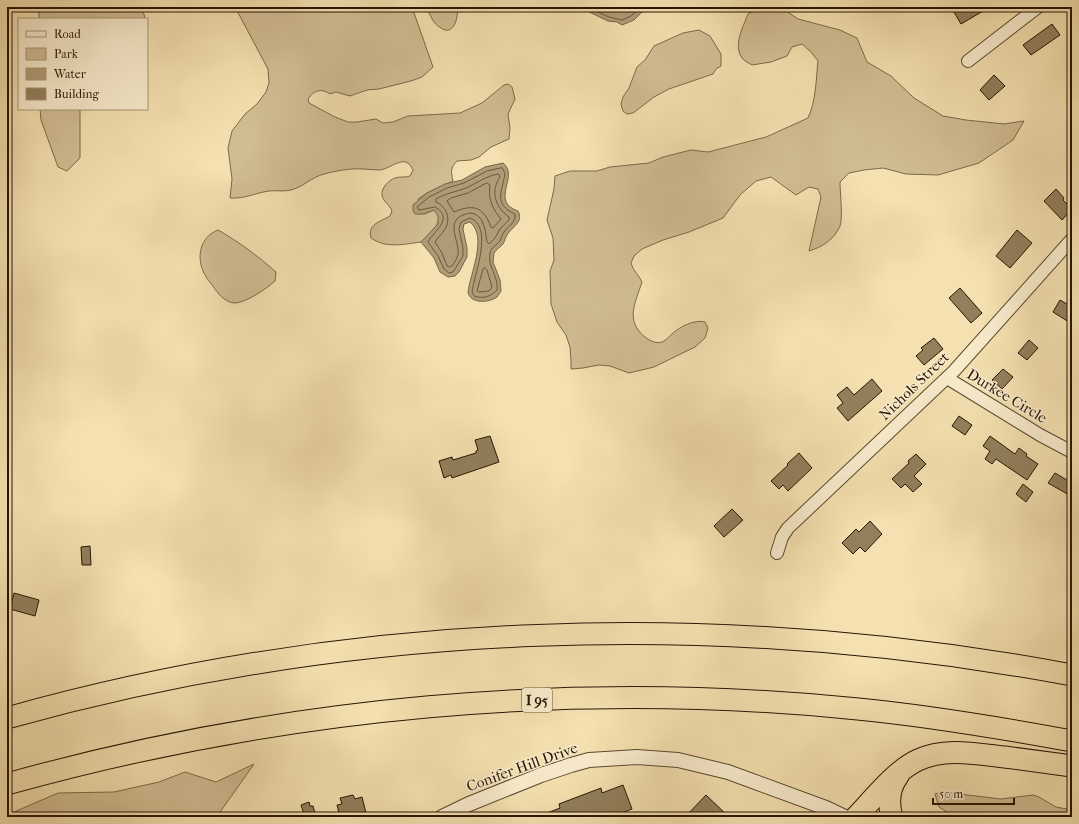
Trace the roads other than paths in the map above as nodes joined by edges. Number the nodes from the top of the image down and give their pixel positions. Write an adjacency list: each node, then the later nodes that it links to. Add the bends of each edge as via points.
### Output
1 (1038, 7): 2 (street)
2 (968, 61)
3 (1072, 239): 4 (street, Nichols Street)
4 (947, 378): 5 (street, Durkee Circle); 6 (street, Nichols Street, via 788,528)
5 (1072, 452)
6 (777, 553)
7 (1072, 676): 8 (highway, via 949,655 828,642 744,636 621,633 518,636 376,647 254,664 133,686)
8 (7, 718)
9 (1072, 741): 12 (highway, I 95, via 940,718 823,706 668,698 533,700 390,710 264,727 147,749)
10 (1072, 766): 11 (highway, via 950,752 918,760)
11 (901, 772): 15 (highway); 16 (highway, via 891,791)
12 (7, 784)
13 (442, 817): 14 (street, Conifer Hill Drive, via 571,765 589,760 637,757 678,760 728,772)
14 (845, 817)
15 (856, 817)
16 (892, 817)

